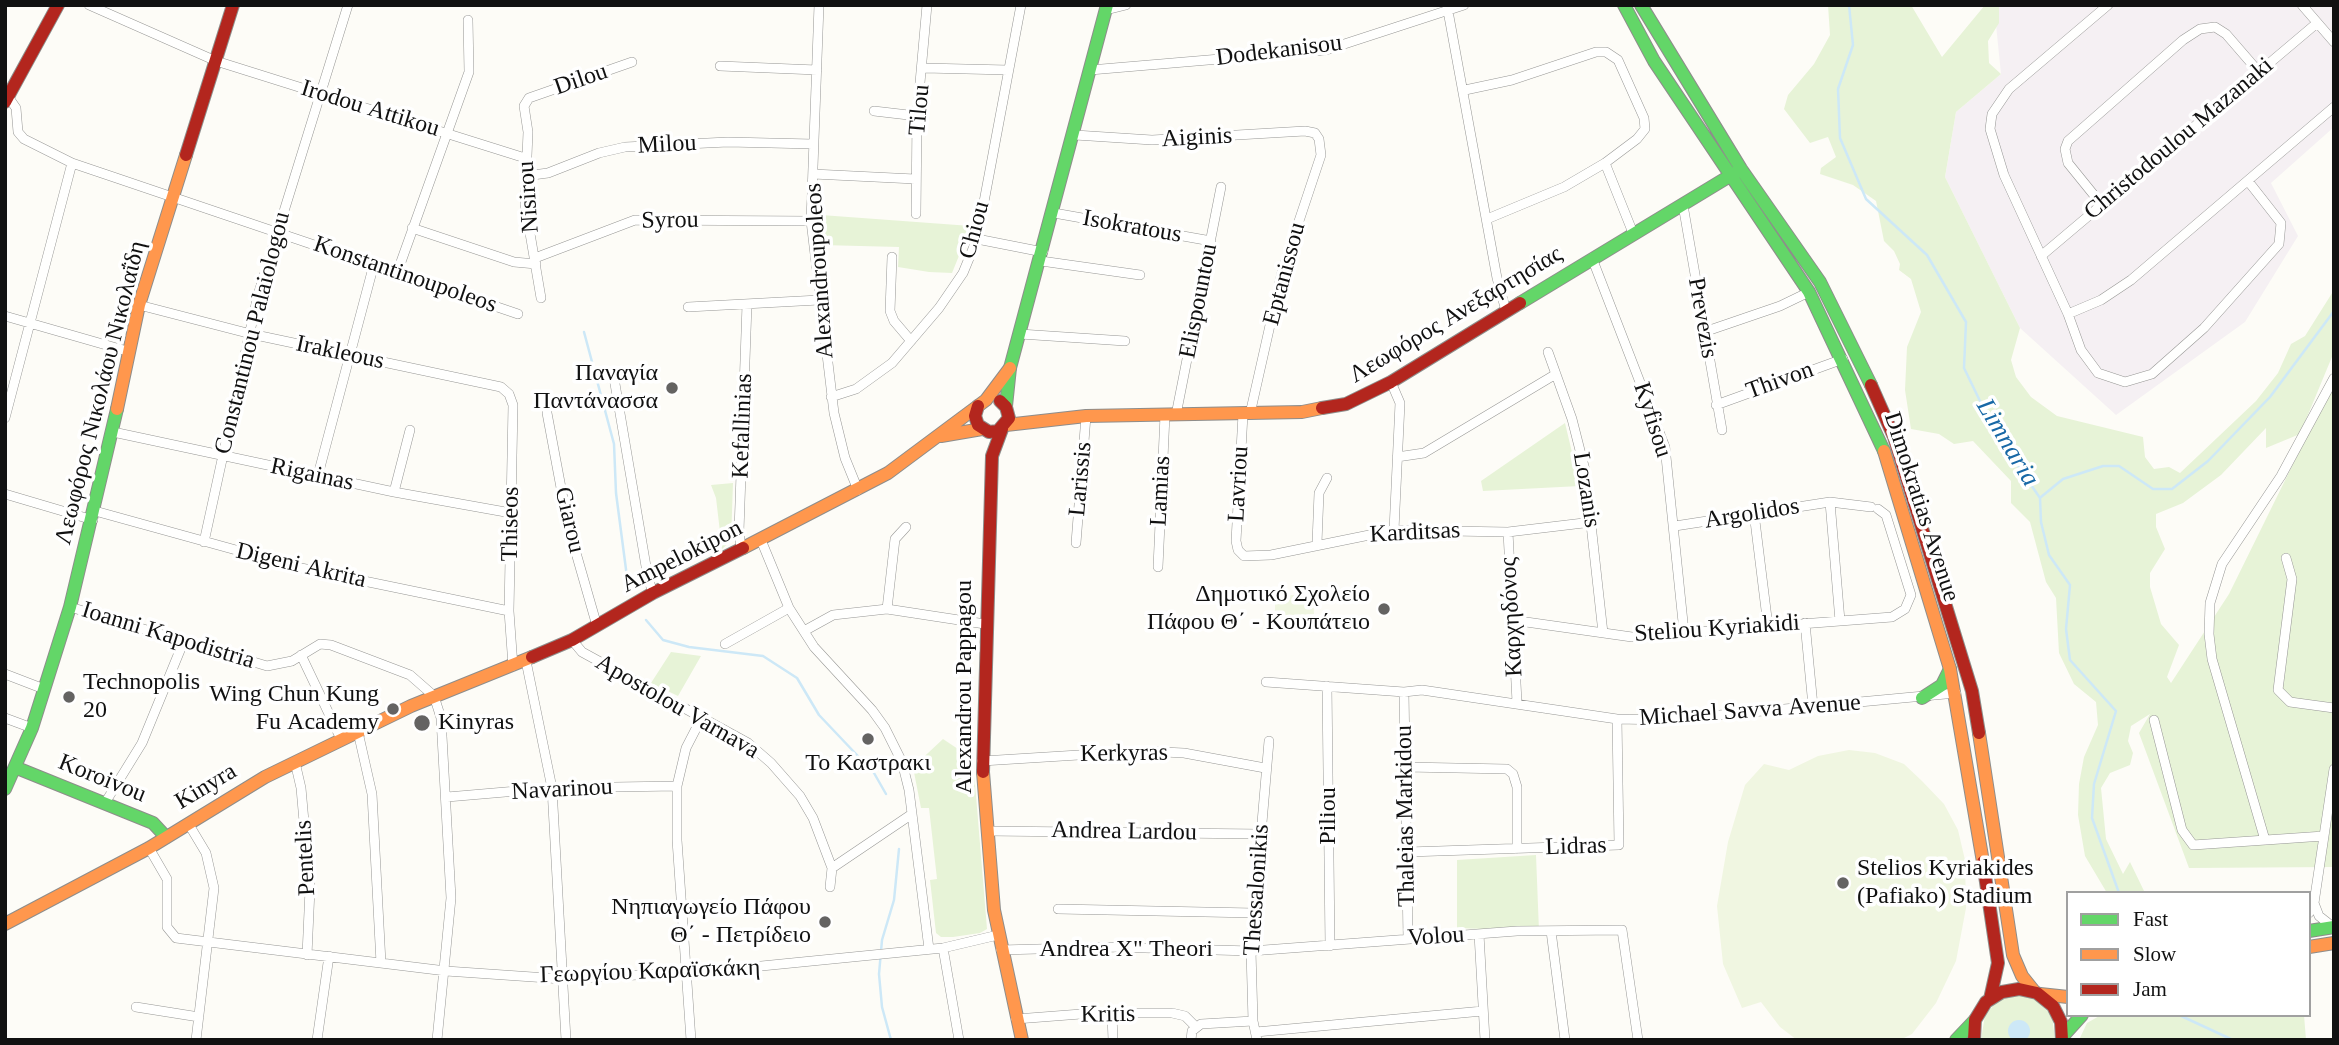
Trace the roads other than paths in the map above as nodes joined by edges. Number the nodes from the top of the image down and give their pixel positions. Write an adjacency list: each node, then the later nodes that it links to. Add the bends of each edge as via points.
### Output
1 (58, 5): 30 (main road)
2 (89, 5): 19 (street, Irodou Attikou)
3 (233, 5): 19 (main road, Λεωφόρος Νικολάου Νικολαΐδη)
4 (348, 5): 28 (street, Constantinou Palaiologou)
5 (819, 5): 23 (street, Alexandroupoleos)
6 (927, 5): 22 (street, Tilou)
7 (1021, 5): 24 (street, Chiou)
8 (1126, 5): 14 (street)
9 (1464, 5): 15 (street, Dodekanisou)
10 (1623, 5): 41 (main road, Dimokratias Avenue, via 1654,61)
11 (1641, 5): 41 (main road, Dimokratias Avenue)
12 (2108, 5): 59 (street, via 2009,89 1992,114 1994,150)
13 (2302, 5): 17 (street)
14 (1107, 8): 25 (main road)
15 (1448, 11): 25 (street, Dodekanisou, via 1325,50); 27 (street)
16 (467, 20): 34 (street, via 469,72)
17 (2317, 23): 18 (street); 26 (street, Christodoulou Mazanaki)
18 (2334, 42)
19 (216, 61): 28 (street, Irodou Attikou); 47 (main road, Λεωφόρος Νικολάου Νικολαΐδη)
20 (632, 62): 29 (street, Dilou)
21 (720, 66): 23 (street)
22 (924, 68): 24 (street); 33 (street, Tilou)
23 (817, 70): 37 (street, Alexandroupoleos)
24 (1008, 70): 57 (street, Chiou)
25 (1090, 71): 35 (main road)
26 (2258, 71): 49 (street, Christodoulou Mazanaki); 49 (street, via 2215,27 2200,29 2183,40 2068,141 2068,163)
27 (1465, 90): 40 (street, via 1606,52 1618,60 1645,129); 52 (street)
28 (321, 93): 34 (street, Irodou Attikou); 55 (street, Constantinou Palaiologou)
29 (529, 98): 38 (street, Nisirou, via 524,106)
30 (7, 100): 39 (street, Konstantinoupoleos, via 16,108 18,132 24,139)
31 (2334, 107): 45 (street)
32 (874, 111): 33 (street)
33 (917, 116): 44 (street, Tilou)
34 (446, 133): 38 (street, Irodou Attikou); 54 (street)
35 (1075, 135): 36 (street, Aiginis, via 1152,140 1305,131); 50 (main road)
36 (1317, 136): 98 (street, Eptanissou, via 1321,155 1282,272)
37 (813, 144): 42 (street, Alexandroupoleos); 43 (street, Milou, via 625,147 548,173)
38 (525, 158): 43 (street, Nisirou)
39 (72, 163): 47 (street, Konstantinoupoleos); 77 (street)
40 (1605, 163): 52 (street, via 1559,190); 56 (street)
41 (1736, 173): 48 (main road, Λεωφόρος Ανεξαρτησίας); 67 (main road, Dimokratias Avenue); 160 (main road, Dimokratias Avenue, via 1820,282 1876,394 1894,437)
42 (813, 174): 44 (street); 53 (street, Alexandroupoleos)
43 (525, 176): 63 (street, Nisirou, via 527,224)
44 (915, 179): 51 (street, Tilou)
45 (2248, 181): 75 (street, via 2131,280); 75 (street, via 2280,223 2279,244 2235,297 2162,366 2142,379 2124,382 2098,373 2081,351)
46 (1222, 187): 58 (street, Elispountou)
47 (173, 197): 55 (street, Konstantinoupoleos); 70 (main road, Λεωφόρος Νικολάου Νικολαΐδη)
48 (1683, 205): 56 (main road, Λεωφόρος Ανεξαρτησίας); 78 (street, Prevezis)
49 (2102, 205): 59 (street, Christodoulou Mazanaki)
50 (1054, 213): 58 (street, Isokratous); 61 (main road)
51 (916, 214)
52 (1487, 219): 73 (street)
53 (811, 220): 63 (street, Syrou, via 635,220); 69 (street, Alexandroupoleos)
54 (412, 228): 63 (street, via 514,262); 65 (street)
55 (276, 230): 64 (street, Konstantinoupoleos); 79 (street, Constantinou Palaiologou)
56 (1633, 233): 62 (main road, Λεωφόρος Ανεξαρτησίας)
57 (977, 239): 61 (street); 81 (street, Chiou, via 960,277)
58 (1211, 241): 99 (street, Elispountou)
59 (2041, 256): 75 (street)
60 (892, 257): 81 (street, via 891,316)
61 (1042, 257): 66 (street); 80 (main road)
62 (1592, 258): 73 (main road, Λεωφόρος Ανεξαρτησίας); 122 (street, Kyfisou, via 1665,447)
63 (536, 261): 68 (street, Nisirou)
64 (374, 264): 65 (street, Konstantinoupoleos); 85 (street)
65 (397, 273): 74 (street, Konstantinoupoleos)
66 (1140, 275)
67 (1809, 292): 78 (street); 86 (main road, Dimokratias Avenue)
68 (541, 298)
69 (818, 300): 71 (street); 93 (street, Alexandroupoleos)
70 (139, 304): 79 (street, Irakleous); 83 (main road, Λεωφόρος Νικολάου Νικολαΐδη)
71 (747, 304): 72 (street); 130 (street, Kefallinias)
72 (688, 307)
73 (1506, 311): 91 (main road, Λεωφόρος Ανεξαρτησίας)
74 (518, 314)
75 (2068, 314)
76 (5, 316): 77 (street)
77 (31, 323): 83 (street); 101 (street)
78 (1704, 332): 95 (street, Prevezis)
79 (251, 334): 85 (street, Irakleous); 110 (street, Constantinou Palaiologou)
80 (1020, 334): 82 (street); 87 (main road)
81 (911, 341): 93 (street, Chiou, via 874,378)
82 (1125, 341)
83 (127, 351): 107 (main road, Λεωφόρος Νικολάου Νικολαΐδη)
84 (1548, 352): 88 (street, Lozanis)
85 (349, 356): 92 (street, Irakleous); 112 (street)
86 (1843, 358): 95 (street, Thivon); 155 (main road, Dimokratias Avenue, via 1880,439)
87 (1010, 368): 94 (main road); 96 (main road)
88 (1556, 374): 111 (street, via 1424,453); 121 (street, Lozanis, via 1580,444)
89 (614, 378): 134 (street)
90 (2334, 378): 193 (street, via 2281,476 2222,564 2210,603 2212,659)
91 (1391, 382): 98 (main road, Λεωφόρος Ανεξαρτησίας, via 1346,404 1302,412); 111 (street, via 1400,403)
92 (501, 387): 118 (street, Thiseos, via 513,405)
93 (831, 397): 114 (street, Alexandroupoleos)
94 (982, 403): 96 (main road, via 999,400); 105 (main road, via 976,421); 108 (main road, Ampelokipon)
95 (1716, 405): 106 (street, Prevezis)
96 (1006, 407): 102 (main road, Λεωφόρος Ανεξαρτησίας); 103 (main road)
97 (547, 413): 144 (street, Giarou, via 568,525)
98 (1246, 414): 99 (main road, Λεωφόρος Ανεξαρτησίας); 131 (street, Lavriou, via 1236,541)
99 (1171, 415): 100 (main road, Λεωφόρος Ανεξαρτησίας); 133 (street, Lamias)
100 (1086, 416): 102 (main road, Λεωφόρος Ανεξαρτησίας); 128 (street, Larissis)
101 (5, 418)
102 (1042, 419): 103 (main road, Λεωφόρος Ανεξαρτησίας)
103 (1004, 427): 105 (main road); 109 (main road, Alexandrou Pappagou)
104 (410, 430): 115 (street)
105 (983, 430): 108 (main road, Ampelokipon); 109 (main road, Alexandrou Pappagou)
106 (1722, 430)
107 (113, 432): 110 (street, Rigainas); 120 (main road, Λεωφόρος Νικολάου Νικολαΐδη)
108 (939, 436): 114 (main road, Ampelokipon)
109 (992, 456): 143 (main road, Alexandrou Pappagou)
110 (223, 457): 112 (street, Rigainas); 127 (street, Constantinou Palaiologou)
111 (1397, 457): 124 (street)
112 (318, 475): 115 (street, Rigainas)
113 (1327, 478): 129 (street, via 1319,493)
114 (858, 490): 126 (main road, Ampelokipon)
115 (394, 492): 118 (street, Rigainas)
116 (5, 494): 120 (street, Digeni Akrita)
117 (1830, 502): 119 (street, Argolidos); 135 (street, Argolidos, via 1878,510); 141 (street, Argolidos)
118 (511, 513): 139 (street, Thiseos)
119 (1755, 513): 122 (street, Argolidos); 145 (street)
120 (94, 515): 127 (street, Digeni Akrita); 136 (main road, Λεωφόρος Νικολάου Νικολαΐδη)
121 (1592, 522): 125 (street, Karditsas); 148 (street, Lozanis)
122 (1675, 526): 147 (street, Kyfisou)
123 (906, 527): 138 (street, via 895,539)
124 (1394, 530): 125 (street, Karditsas); 129 (street, Karditsas)
125 (1508, 532): 140 (street, Καρχηδόνος)
126 (761, 540): 130 (main road, Ampelokipon); 137 (street)
127 (204, 542): 139 (street, Digeni Akrita, via 301,568)
128 (1076, 542)
129 (1317, 543): 131 (street, Karditsas, via 1269,555)
130 (741, 549): 134 (main road, Ampelokipon)
131 (1240, 553)
132 (2286, 558): 167 (street, via 2292,579 2278,690 2290,702)
133 (1158, 567)
134 (653, 593): 144 (main road, Ampelokipon)
135 (1911, 595): 141 (street, Steliou Kyriakidi, via 1905,609 1892,617)
136 (70, 607): 150 (street, Ioanni Kapodistria); 159 (main road, Λεωφόρος Νικολάου Νικολαΐδη)
137 (789, 608): 146 (street); 151 (street)
138 (887, 609): 143 (street); 146 (street, via 833,615)
139 (509, 611): 154 (street, Thiseos)
140 (1512, 620): 148 (street, Steliou Kyriakidi); 165 (street, Καρχηδόνος)
141 (1840, 621): 142 (street, Steliou Kyriakidi)
142 (1805, 623): 145 (street, Steliou Kyriakidi); 166 (street)
143 (985, 624): 176 (main road, Alexandrou Pappagou)
144 (597, 626): 149 (main road, Ampelokipon)
145 (1768, 626): 147 (street, Steliou Kyriakidi)
146 (804, 631): 187 (street, via 886,728 902,762)
147 (1684, 632): 148 (street, Steliou Kyriakidi, via 1632,637)
148 (1603, 633)
149 (572, 640): 153 (main road, Ampelokipon); 168 (street, Apostolou Varnava, via 582,652)
150 (183, 643): 152 (street, Ioanni Kapodistria, via 267,666 285,664); 186 (street, via 142,743)
151 (725, 644)
152 (301, 655): 163 (street, via 320,644 331,645 410,675); 174 (street)
153 (526, 661): 154 (main road, Ampelokipon); 183 (street)
154 (513, 666): 163 (main road, Ampelokipon)
155 (1950, 669): 162 (main road, Dimokratias Avenue); 164 (main road, via 1942,685)
156 (5, 674): 159 (street)
157 (1266, 682): 158 (street, Michael Savva Avenue)
158 (1327, 686): 161 (street, Michael Savva Avenue); 212 (street, Piliou)
159 (44, 689): 172 (main road, Λεωφόρος Νικολάου Νικολαΐδη)
160 (1972, 691): 162 (street, Michael Savva Avenue); 224 (main road, Dimokratias Avenue, via 2013,955 2022,976)
161 (1404, 692): 165 (street, Michael Savva Avenue, via 1422,690); 178 (street, Thaleias Markidou)
162 (1955, 693): 164 (street, Michael Savva Avenue); 226 (main road, Dimokratias Avenue, via 1998,963)
163 (434, 696): 173 (main road, Kinyra); 185 (street, via 441,718)
164 (1922, 698): 166 (street, Michael Savva Avenue)
165 (1517, 702): 170 (street, Michael Savva Avenue)
166 (1813, 706): 170 (street, Michael Savva Avenue, via 1666,720)
167 (2334, 708)
168 (702, 717): 182 (street, via 686,748); 197 (street, Apostolou Varnava, via 748,743 793,787 813,818)
169 (5, 718): 172 (street)
170 (1617, 719): 195 (street, Lidras, via 1619,845)
171 (2154, 720): 193 (street, via 2182,830 2190,843 2201,846)
172 (32, 728): 179 (main road, Λεωφόρος Νικολάου Νικολαΐδη)
173 (358, 732): 174 (main road, Kinyra); 220 (street, via 372,794)
174 (341, 739): 177 (main road, Kinyra)
175 (1269, 740): 180 (street, Thessalonikis)
176 (982, 761): 180 (street, Kerkyras, via 1143,751 1184,753); 189 (main road, Alexandrou Pappagou)
177 (295, 762): 188 (main road, Kinyra); 218 (street, Pentelis, via 310,889)
178 (1406, 767): 195 (street, via 1507,769 1517,787); 196 (street, Thaleias Markidou)
179 (17, 768): 184 (main road, Λεωφόρος Νικολάου Νικολαΐδη); 186 (main road, Koroivou)
180 (1265, 768): 190 (street, Thessalonikis)
181 (2334, 769): 191 (street)
182 (677, 786): 183 (street, Navarinou); 222 (street)
183 (552, 788): 185 (street, Navarinou); 223 (street)
184 (5, 789)
185 (447, 797): 221 (street, via 451,898)
186 (105, 803): 192 (main road, Koroivou, via 153,822)
187 (912, 814): 197 (street); 215 (street)
188 (188, 823): 192 (main road, Kinyra); 210 (street, via 213,874)
189 (988, 831): 190 (street, Andrea Lardou); 208 (main road, Alexandrou Pappagou)
190 (1261, 834): 202 (street, Thessalonikis)
191 (2324, 836): 193 (street); 199 (street)
192 (166, 837): 194 (main road, Kinyra)
193 (2265, 839)
194 (149, 848): 203 (main road, Kinyra); 210 (street, Γεωργίου Καραϊσκάκη, via 167,879 167,927 176,938)
195 (1517, 849): 196 (street, Lidras)
196 (1408, 852): 209 (street, Thaleias Markidou)
197 (832, 869): 198 (street, Apostolou Varnava)
198 (830, 887)
199 (2314, 903): 201 (street); 204 (street, via 2319,916)
200 (1058, 909): 202 (street)
201 (2311, 909)
202 (1254, 913): 217 (street, Thessalonikis)
203 (5, 924)
204 (2334, 927): 205 (main road)
205 (2311, 930)
206 (1551, 931): 207 (street, Volou); 248 (street); 249 (street, Volou, via 1622,930)
207 (1479, 934): 209 (street, Volou); 228 (street)
208 (998, 935): 214 (street, Γεωργίου Καραϊσκάκη); 216 (main road, Alexandrou Pappagou)
209 (1408, 939): 212 (street, Volou)
210 (210, 941): 218 (street, Γεωργίου Καραϊσκάκη); 230 (street)
211 (2334, 943): 213 (main road)
212 (1330, 946): 217 (street, Volou)
213 (2311, 947)
214 (943, 948): 215 (street, Γεωργίου Καραϊσκάκη); 243 (street)
215 (929, 949): 222 (street, Γεωργίου Καραϊσκάκη)
216 (1001, 950): 217 (street, Andrea X" Theori); 232 (main road, Alexandrou Pappagou)
217 (1251, 951): 234 (street, Thessalonikis)
218 (307, 955): 219 (street, Γεωργίου Καραϊσκάκη)
219 (329, 956): 220 (street, Γεωργίου Καραϊσκάκη); 239 (street)
220 (381, 962): 221 (street, Γεωργίου Καραϊσκάκη)
221 (446, 971): 223 (street, Γεωργίου Καραϊσκάκη); 240 (street)
222 (688, 971): 223 (street, Γεωργίου Καραϊσκάκη); 242 (street)
223 (562, 979): 241 (street)
224 (2037, 993): 225 (main road); 226 (main road, via 2010,989); 237 (main road, Dimokratias Avenue, via 2056,1010)
225 (2066, 997)
226 (1990, 999): 233 (main road)
227 (136, 1007): 230 (street)
228 (1483, 1011): 236 (street); 247 (street)
229 (1112, 1015): 232 (street, Kritis); 235 (street, Kritis, via 1172,1013 1185,1016); 245 (street)
230 (199, 1017): 238 (street)
231 (2080, 1017): 237 (main road)
232 (1016, 1020): 244 (main road, Alexandrou Pappagou)
233 (1975, 1020): 250 (main road); 251 (main road)
234 (1253, 1021): 235 (street); 236 (street, Thessalonikis)
235 (1196, 1027): 246 (street)
236 (1257, 1036)
237 (2063, 1038)
238 (196, 1040)
239 (317, 1040)
240 (437, 1040)
241 (566, 1040)
242 (691, 1040)
243 (960, 1040)
244 (1022, 1040)
245 (1113, 1040)
246 (1191, 1040)
247 (1485, 1040)
248 (1565, 1040)
249 (1639, 1040)
250 (1956, 1040)
251 (1974, 1040)

